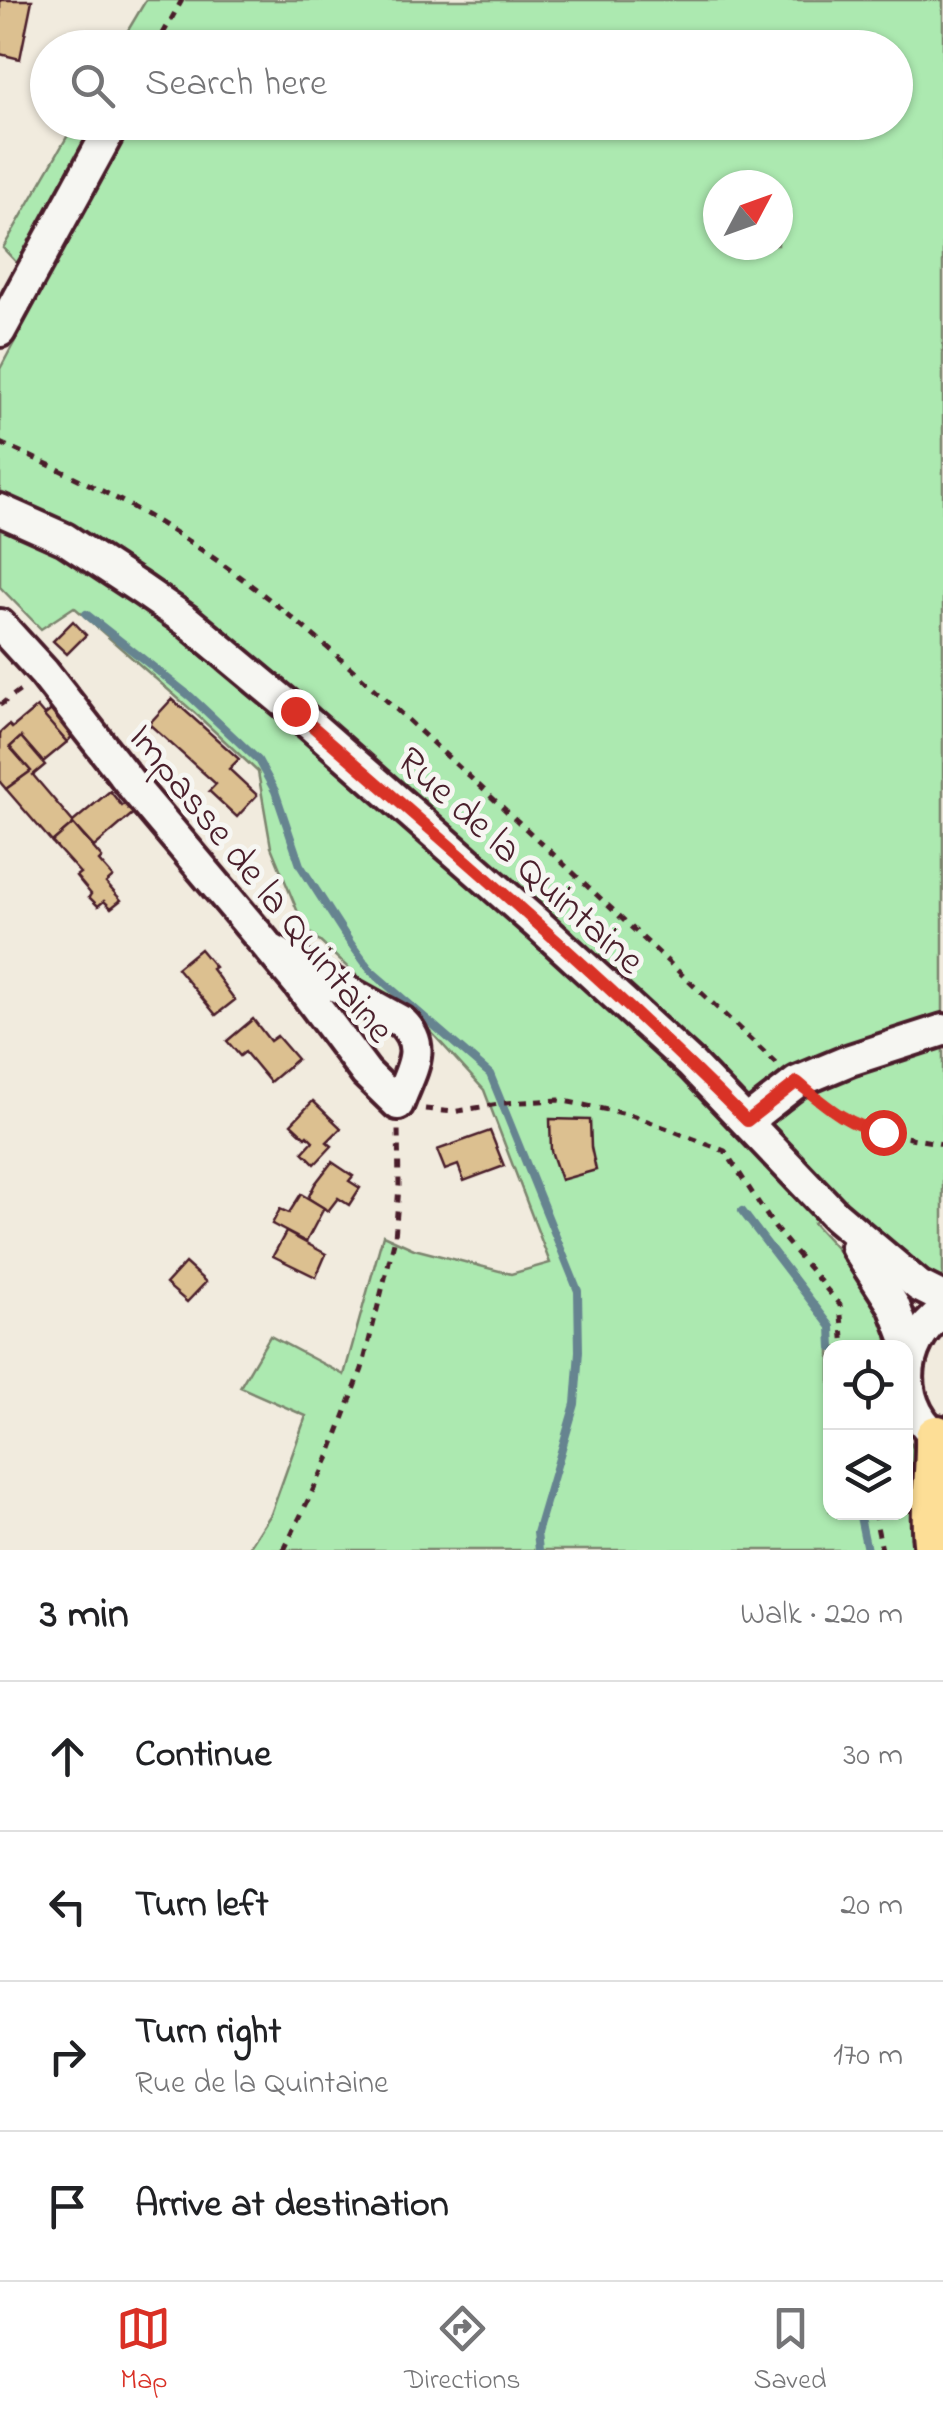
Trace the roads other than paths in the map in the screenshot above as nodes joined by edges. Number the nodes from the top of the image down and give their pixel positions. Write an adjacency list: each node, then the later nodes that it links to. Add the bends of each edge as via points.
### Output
1 (104, 140): 2 (street)
2 (0, 331)
3 (0, 510): 5 (street, Rue de la Quintaine, via 65,539)
4 (0, 526): 5 (street, Rue de la Quintaine)
5 (134, 585): 9 (street, Rue de la Quintaine, via 295,711)
6 (0, 625): 7 (street, Impasse de la Quintaine)
7 (270, 949): 7 (street, Impasse de la Quintaine, via 366,1073 398,1104 418,1048 412,1032)
8 (943, 1030): 9 (street, via 797,1082)
9 (747, 1121): 10 (street, Rue de la Quintaine)
10 (835, 1215): 11 (street, Rue de la Quintaine, via 919,1286); 13 (street, Rue de la Quintaine, via 894,1306)
11 (943, 1298)
12 (943, 1312): 14 (street)
13 (908, 1340)
14 (913, 1349)
15 (913, 1406): 16 (street)
16 (940, 1439): 17 (highway, via 932,1521)
17 (936, 1550)

